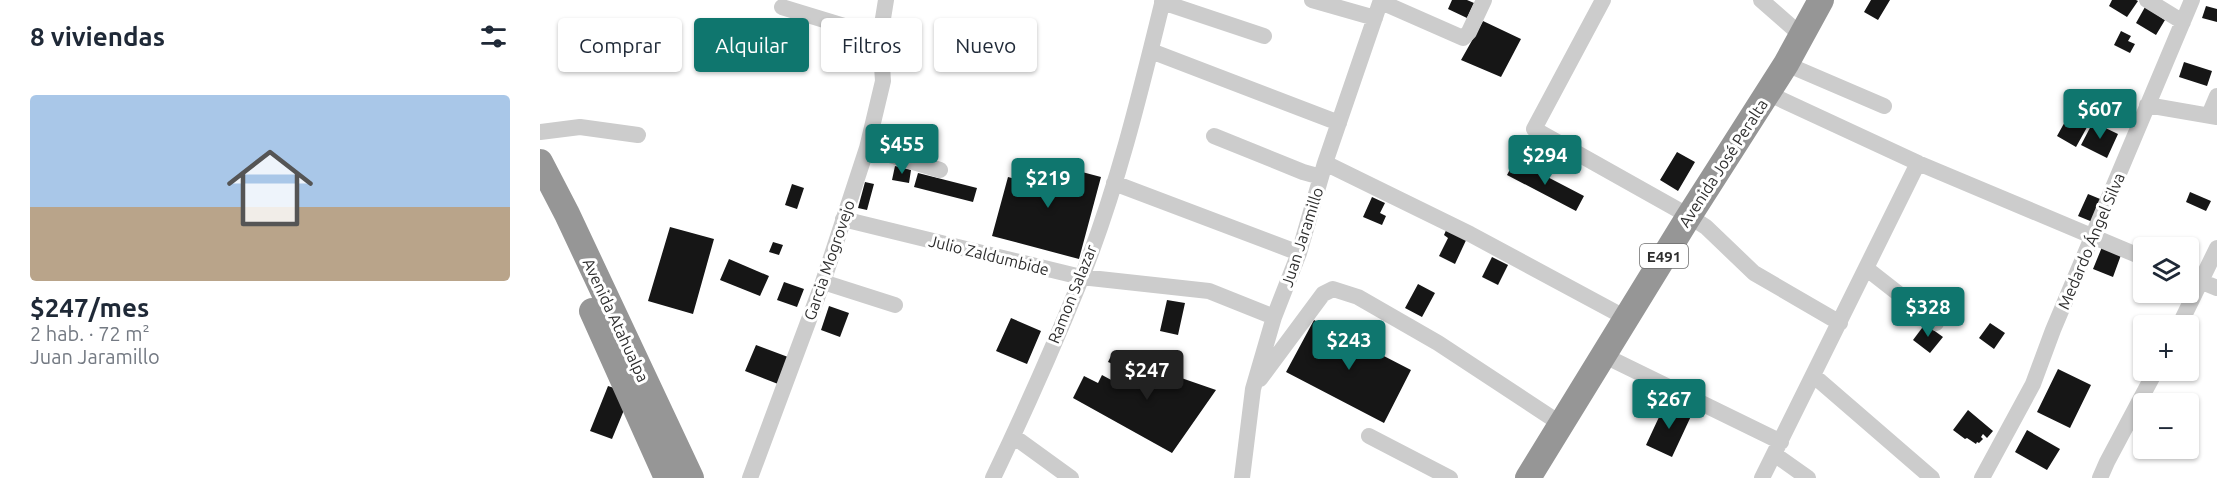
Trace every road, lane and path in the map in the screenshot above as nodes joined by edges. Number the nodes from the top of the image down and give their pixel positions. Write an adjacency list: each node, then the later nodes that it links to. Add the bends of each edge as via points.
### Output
1 (886, 0): 12 (street, Garcia Mogrovejo)
2 (1312, 0): 13 (street)
3 (1484, 0): 10 (street, via 1463,38)
4 (1603, 0): 37 (street, via 1534,129)
5 (1761, 0): 17 (street)
6 (1821, 0): 17 (highway, Avenida José Peralta / E491)
7 (2147, 0): 15 (street)
8 (2192, 0): 15 (street, Medardo Ángel Silva)
9 (1163, 1): 16 (street); 18 (street, Ramon Salazar)
10 (1381, 1): 13 (street, Juan Jaramillo)
11 (782, 7): 14 (street)
12 (883, 18)
13 (1375, 18): 26 (street, Juan Jaramillo)
14 (821, 19)
15 (2183, 22): 23 (street, Medardo Ángel Silva)
16 (1264, 36)
17 (1802, 36): 19 (highway, Avenida José Peralta / E491)
18 (1151, 51): 26 (street); 35 (street, Ramon Salazar)
19 (1786, 64): 21 (highway, Avenida José Peralta / E491); 24 (street)
20 (882, 72): 30 (street, Garcia Mogrovejo)
21 (1767, 93): 32 (street); 37 (highway, Avenida José Peralta / E491)
22 (2217, 96): 25 (street)
23 (2147, 105): 25 (street); 39 (street, Medardo Ángel Silva)
24 (1884, 106)
25 (2213, 116)
26 (1339, 123): 34 (street, Juan Jaramillo)
27 (540, 132): 28 (street, via 580,127)
28 (638, 135)
29 (1214, 136): 34 (street, via 1303,172)
30 (867, 148): 33 (street); 38 (street, Garcia Mogrovejo)
31 (540, 162): 62 (highway, Avenida Atahualpa)
32 (1917, 163): 39 (street); 43 (street)
33 (940, 170)
34 (1323, 170): 41 (street, Juan Jaramillo); 50 (street, via 1470,234)
35 (1114, 183): 41 (street); 44 (street, Ramon Salazar)
36 (540, 193): 61 (highway, Avenida Atahualpa)
37 (1689, 216): 50 (highway, Avenida José Peralta / E491); 51 (street, via 1754,273)
38 (843, 219): 44 (street, Julio Zaldumbide); 45 (street, Garcia Mogrovejo)
39 (2094, 237): 42 (street); 72 (street, Medardo Ángel Silva, via 2033,384)
40 (2217, 248): 46 (street)
41 (1299, 253): 49 (street, Juan Jaramillo)
42 (2133, 253)
43 (1867, 268): 51 (street); 52 (street)
44 (1081, 277): 49 (street, Julio Zaldumbide, via 1209,291); 58 (street, Ramon Salazar)
45 (823, 282): 47 (street); 63 (street, Garcia Mogrovejo)
46 (2202, 282): 48 (street)
47 (895, 305)
48 (2185, 315)
49 (1274, 317): 56 (street, Juan Jaramillo)
50 (1626, 318): 53 (highway, Avenida José Peralta / E491)
51 (1840, 323): 54 (street)
52 (1936, 323)
53 (1604, 355): 57 (highway, Avenida José Peralta / E491); 60 (street)
54 (1814, 376): 60 (street); 71 (street)
55 (2150, 381): 73 (street)
56 (1253, 389): 57 (street, via 1323,294 1333,289 1358,297 1438,343); 66 (street, Juan Jaramillo)
57 (1561, 424): 68 (highway, Avenida José Peralta / E491)
58 (1013, 436): 64 (street, Ramon Salazar); 65 (street)
59 (1369, 436): 67 (street)
60 (1778, 448): 69 (street); 70 (street)
61 (667, 478)
62 (691, 478)
63 (750, 478)
64 (993, 478)
65 (1071, 478)
66 (1242, 478)
67 (1450, 478)
68 (1528, 478)
69 (1762, 478)
70 (1808, 478)
71 (1932, 478)
72 (1982, 478)
73 (2100, 478)

